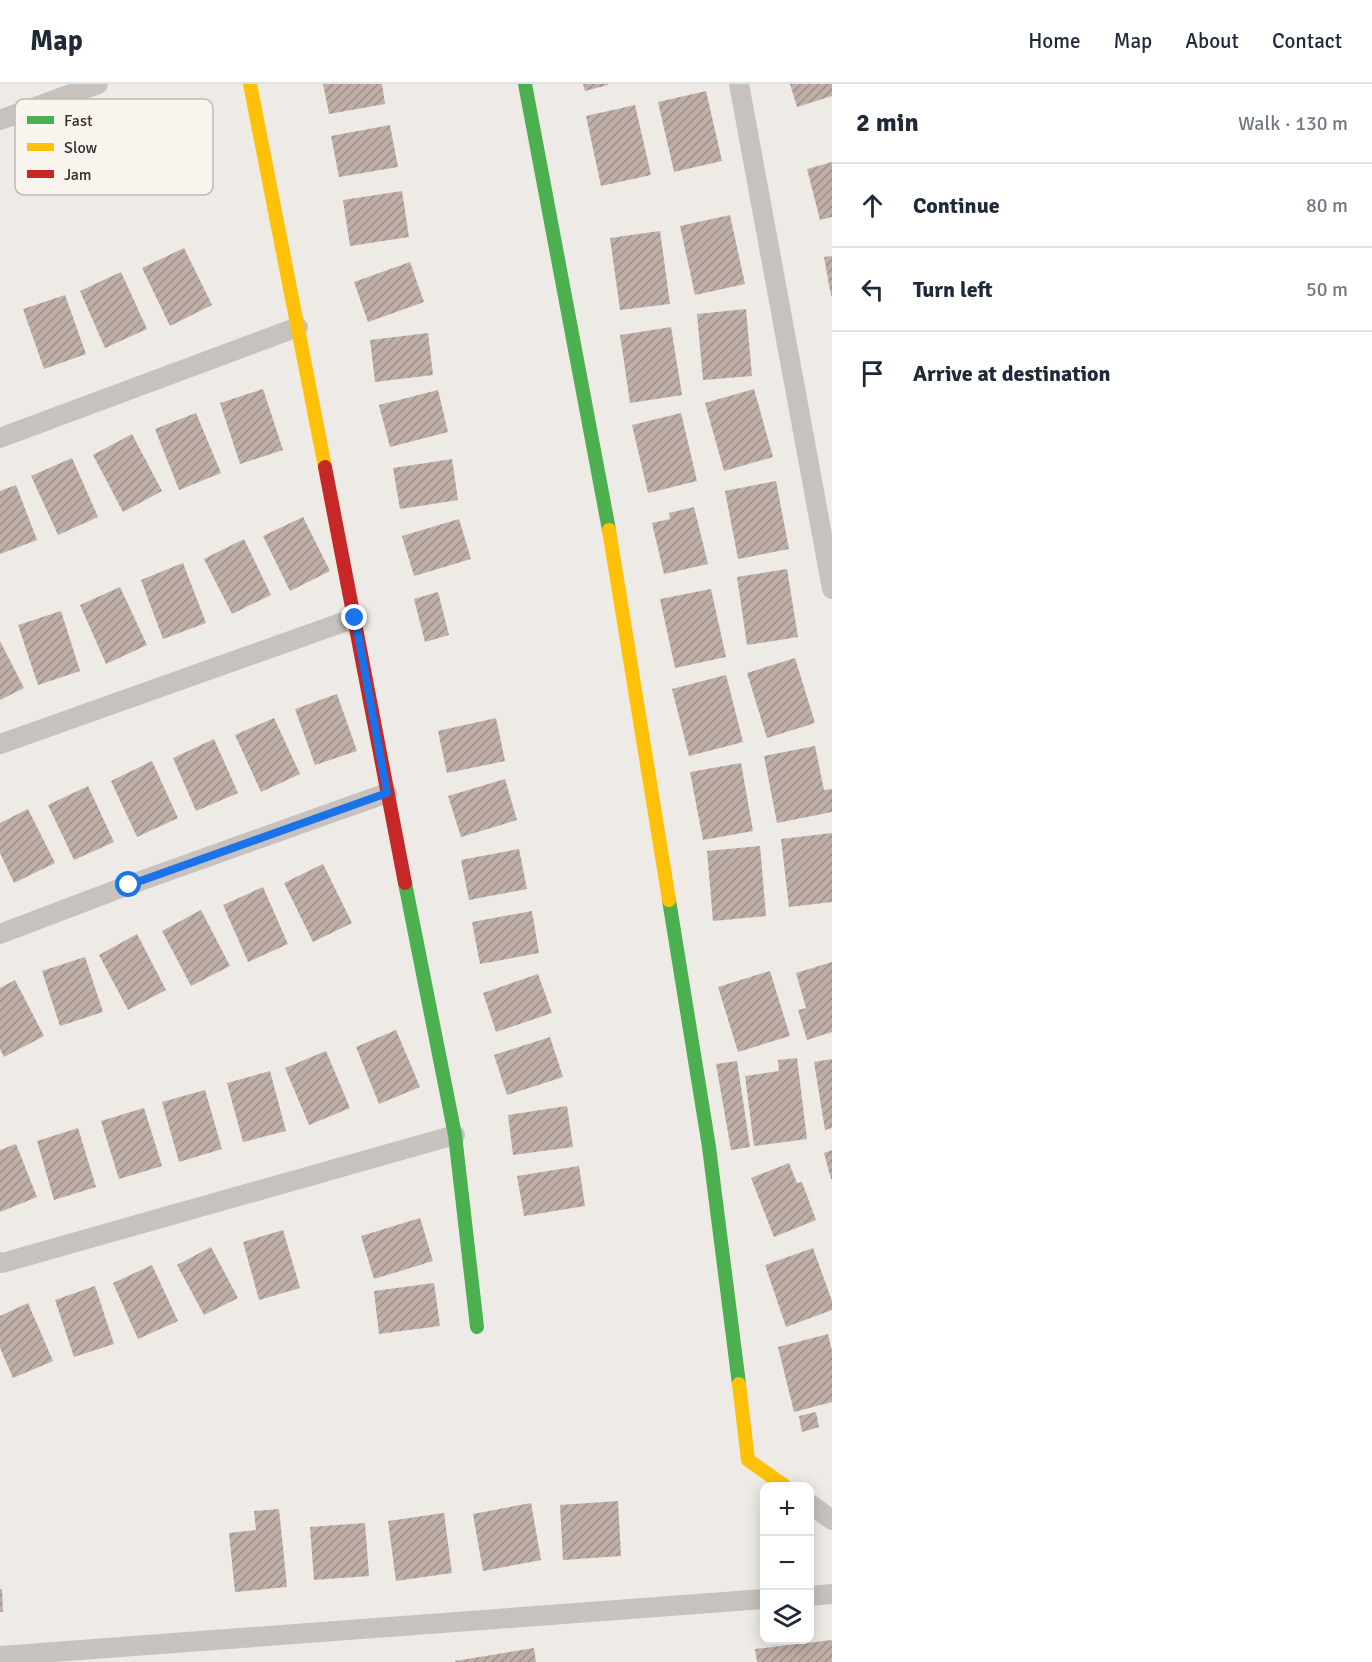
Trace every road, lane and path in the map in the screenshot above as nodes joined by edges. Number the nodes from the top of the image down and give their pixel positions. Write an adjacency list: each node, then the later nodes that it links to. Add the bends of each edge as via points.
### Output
1 (98, 84): 5 (street)
2 (250, 84): 8 (street)
3 (525, 84): 18 (street, via 607,519 705,1124 748,1460)
4 (739, 84): 10 (street)
5 (57, 99)
6 (15, 114): 7 (street)
7 (0, 120)
8 (298, 327): 9 (street); 11 (street)
9 (0, 438)
10 (832, 590)
11 (355, 618): 12 (street); 13 (street)
12 (0, 744)
13 (387, 793): 14 (street); 15 (street)
14 (0, 934)
15 (455, 1135): 16 (street); 17 (street)
16 (0, 1262)
17 (477, 1327)
18 (779, 1482)
19 (814, 1507): 20 (street)
20 (832, 1521)
21 (832, 1594): 22 (street)
22 (814, 1596)
23 (760, 1599): 24 (street)
24 (0, 1656)

